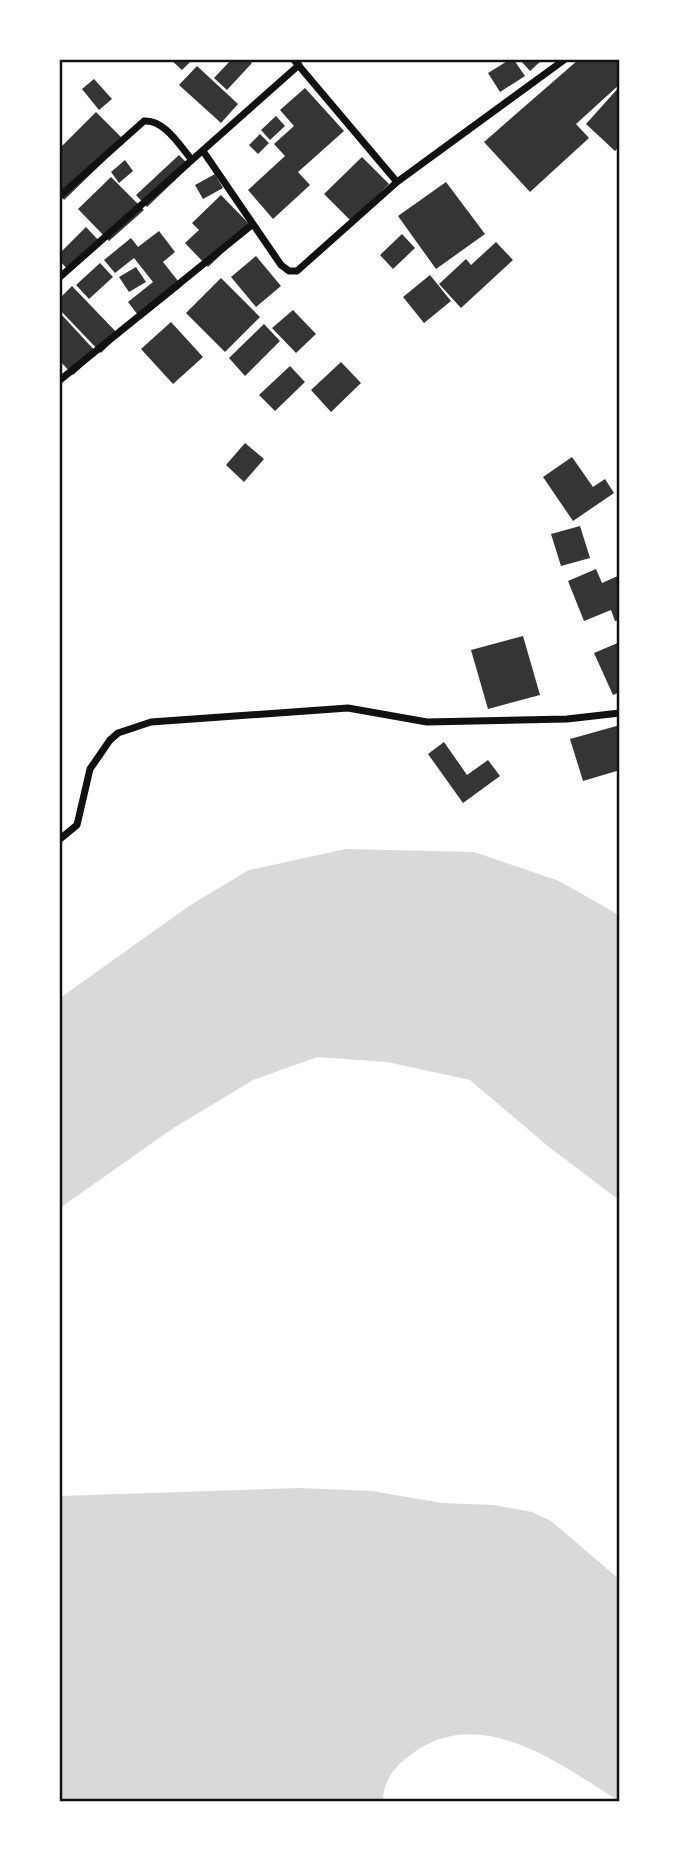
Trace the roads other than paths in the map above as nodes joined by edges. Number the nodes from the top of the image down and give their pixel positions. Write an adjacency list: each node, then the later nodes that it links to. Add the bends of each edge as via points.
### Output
1 (564, 60): 5 (street)
2 (297, 62): 3 (street); 5 (street)
3 (203, 151): 4 (street); 7 (street)
4 (192, 160): 6 (street, via 160,125 144,121); 8 (street)
5 (397, 182): 7 (street, via 297,271 281,265)
6 (60, 196)
7 (253, 225): 9 (street)
8 (60, 277)
9 (60, 380)
10 (620, 713): 11 (street, via 567,719 426,722 348,708 151,722 110,740 90,769 77,825)
11 (60, 839)

